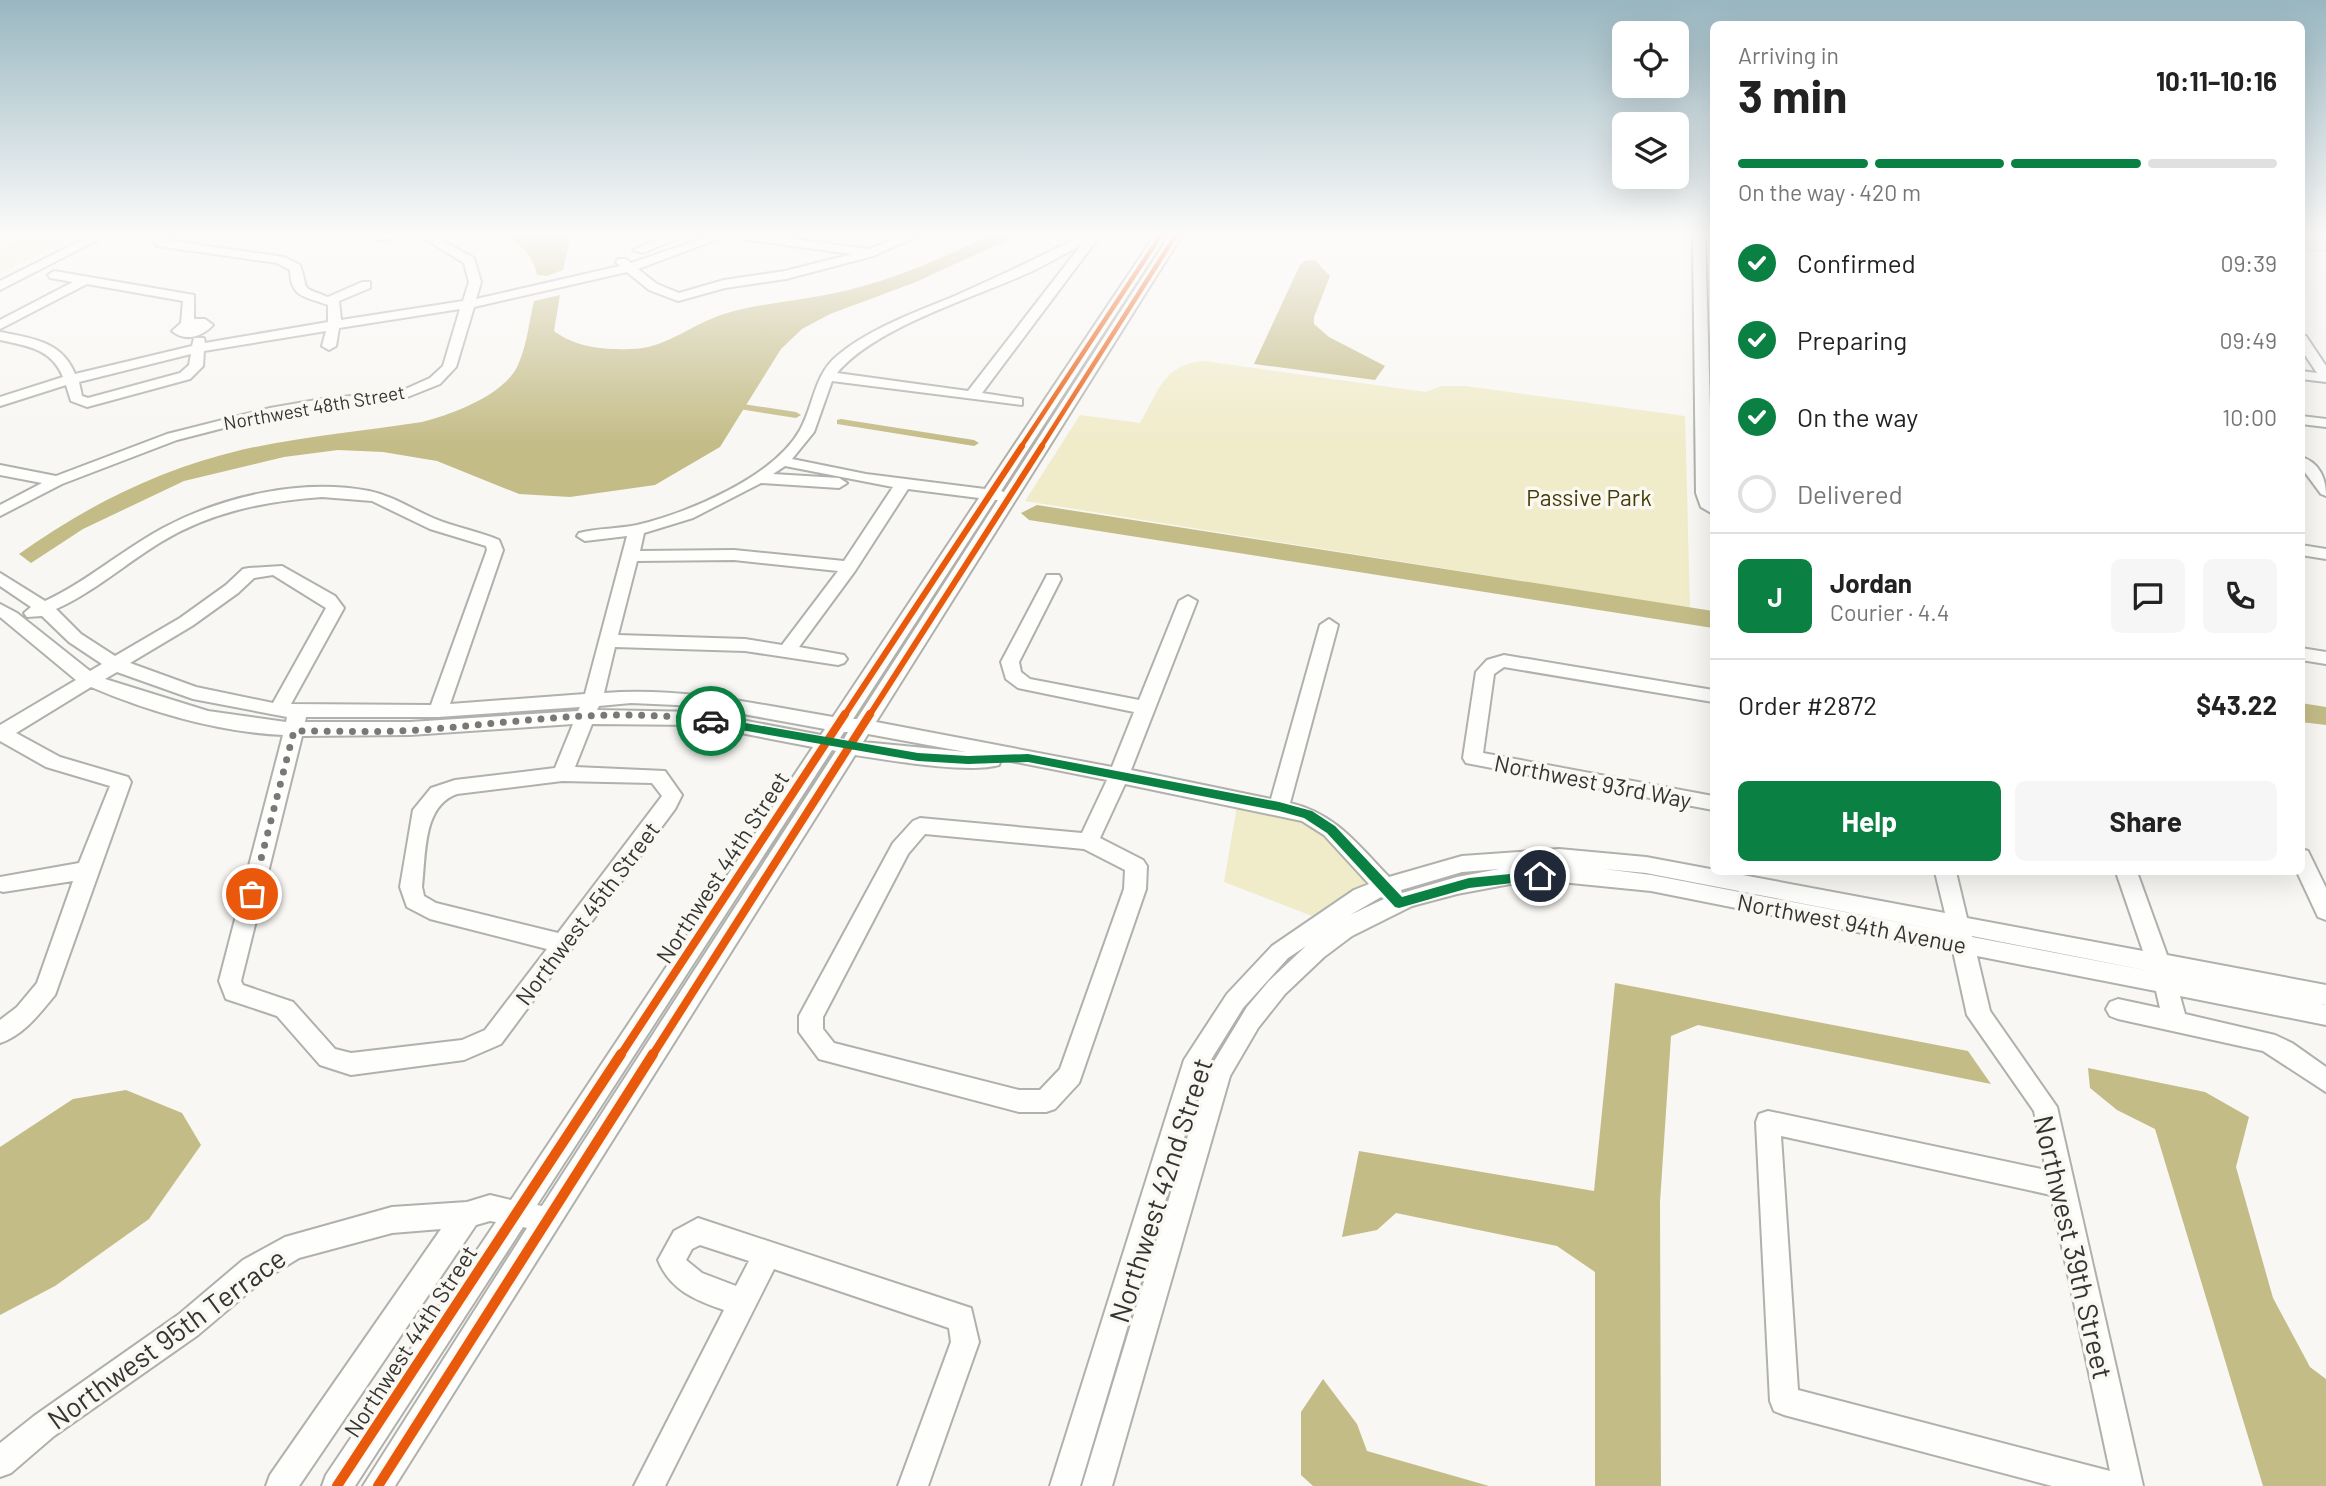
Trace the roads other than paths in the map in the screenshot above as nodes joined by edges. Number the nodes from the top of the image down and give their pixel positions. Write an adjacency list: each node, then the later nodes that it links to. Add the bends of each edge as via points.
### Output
1 (39, 304): 13 (street)
2 (189, 304): 12 (street)
3 (333, 304): 11 (street)
4 (453, 304): 11 (street)
5 (467, 304): 34 (street, Northwest 48th Street, via 449,367 435,381 415,390 216,425 125,453)
6 (947, 304): 21 (street, via 874,337 842,358)
7 (1040, 304): 24 (street)
8 (1118, 304): 37 (street, Northwest 44th Street)
9 (1129, 304): 37 (street, Northwest 44th Street)
10 (1707, 306): 18 (street)
11 (334, 323): 15 (street); 17 (street)
12 (187, 324)
13 (0, 325)
14 (0, 336): 19 (street, via 56,351)
15 (198, 345): 19 (street); 19 (street, via 196,366 185,376 98,402 76,398)
16 (2305, 345): 22 (street)
17 (329, 346)
18 (1707, 348): 39 (street, via 1704,493)
19 (71, 375): 23 (street); 25 (street)
20 (2305, 375): 22 (street)
21 (827, 376): 24 (street); 29 (street, via 807,432)
22 (2326, 377)
23 (0, 393)
24 (972, 396): 26 (street)
25 (0, 402)
26 (1017, 402)
27 (2305, 420): 28 (street)
28 (2326, 423)
29 (782, 461): 32 (street); 33 (street)
30 (2305, 463): 36 (street)
31 (0, 470): 34 (street)
32 (759, 478): 33 (street, via 836,484); 41 (street, via 687,515)
33 (866, 479): 35 (street)
34 (57, 481): 40 (street, Northwest 48th Street)
35 (903, 484): 37 (street, via 955,496); 46 (street)
36 (2326, 491)
37 (997, 499): 66 (street, Northwest 44th Street); 68 (street, Northwest 44th Street)
38 (256, 500): 50 (street, via 171,530 81,590); 64 (street, via 314,493 368,495 398,504 425,521 493,543 495,550)
39 (1710, 506)
40 (0, 511)
41 (637, 530): 42 (street); 45 (street)
42 (585, 536)
43 (2305, 551): 44 (street)
44 (2326, 554)
45 (631, 556): 46 (street, via 734,555); 54 (street)
46 (849, 567): 55 (street)
47 (0, 578): 50 (street)
48 (1053, 579): 63 (street, via 1010,662 1012,675 1024,684)
49 (1188, 601): 63 (street)
50 (44, 608): 52 (street); 59 (street, via 75,638)
51 (0, 609): 52 (street)
52 (16, 620): 60 (street, via 48,651)
53 (1329, 625): 73 (street)
54 (609, 641): 55 (street, via 687,641); 62 (street)
55 (787, 651): 58 (street)
56 (2305, 655): 57 (street)
57 (2326, 658)
58 (838, 659)
59 (114, 664): 60 (street); 65 (street, via 193,693); 65 (street, via 186,622 249,573 276,570 335,608)
60 (88, 679): 65 (street, via 171,710 260,728); 67 (street)
61 (1710, 695): 72 (street, Northwest 93rd Way, via 1504,661 1485,672 1473,758)
62 (590, 706): 64 (street); 65 (street, via 430,729); 68 (street); 70 (street)
63 (1145, 708): 71 (street)
64 (438, 711): 65 (street)
65 (290, 718): 84 (street, Northwest 45th Street, via 230,981 234,992 285,1009 328,1058 351,1064 464,1050 493,1037)
66 (864, 726): 68 (street, Northwest 44th Street); 69 (street)
67 (0, 733): 76 (street, via 53,762 121,782)
68 (838, 738): 69 (street, via 943,759); 93 (street, Northwest 44th Street); 95 (street, Northwest 44th Street)
69 (1028, 758): 71 (street)
70 (562, 774): 84 (street, Northwest 45th Street, via 658,776 672,795); 84 (street, via 438,793 423,810 411,887 415,901 430,909)
71 (1119, 775): 73 (street); 74 (street)
72 (1710, 802)
73 (1279, 806): 81 (street, via 1308,815 1331,830)
74 (1088, 841): 74 (street, via 1136,866 1135,889 1070,1076 1046,1101 1019,1101 827,1052 811,1032 811,1016 900,849 920,826)
75 (2305, 866): 82 (street)
76 (87, 870): 79 (street); 90 (street, via 47,988)
77 (1947, 875): 83 (street, Northwest 39th Street)
78 (2128, 875): 85 (street)
79 (3, 884)
80 (1769, 889): 81 (street, Northwest 94th Avenue, via 1560,874); 83 (street, Northwest 94th Avenue)
81 (1392, 895): 104 (street, Northwest 42nd Street, via 1362,896 1280,952 1235,1001 1194,1069); 105 (street, Northwest 42nd Street, via 1308,958 1256,1013 1219,1073)
82 (2326, 911)
83 (1959, 934): 85 (street, Northwest 94th Avenue); 92 (street, Northwest 39th Street, via 1979,1015 2045,1107)
84 (564, 944)
85 (2162, 973): 86 (street, Northwest 94th Avenue); 88 (street, Northwest 94th Avenue); 89 (street)
86 (2326, 995)
87 (2118, 1009): 89 (street)
88 (2326, 1014)
89 (2175, 1022): 91 (street, via 2267,1042)
90 (0, 1033)
91 (2326, 1080)
92 (2060, 1185): 106 (street, via 1768,1122 1784,1401); 107 (street, Northwest 39th Street)
93 (518, 1212): 94 (street, Northwest 95th Terrace, via 490,1208); 95 (street, Northwest 95th Terrace); 100 (street, Northwest 44th Street)
94 (467, 1215): 98 (street, Northwest 95th Terrace, via 392,1220 294,1246 253,1269 188,1325); 99 (street)
95 (548, 1220): 101 (street, Northwest 44th Street)
96 (768, 1252): 97 (street); 97 (street, via 698,1231 682,1240 671,1260 677,1273 699,1286); 103 (street, via 961,1318 965,1342)
97 (743, 1302): 102 (street)
98 (0, 1462)
99 (281, 1486)
100 (337, 1486)
101 (378, 1486)
102 (649, 1486)
103 (913, 1486)
104 (1065, 1486)
105 (1097, 1486)
106 (2110, 1486)
107 (2127, 1486)

